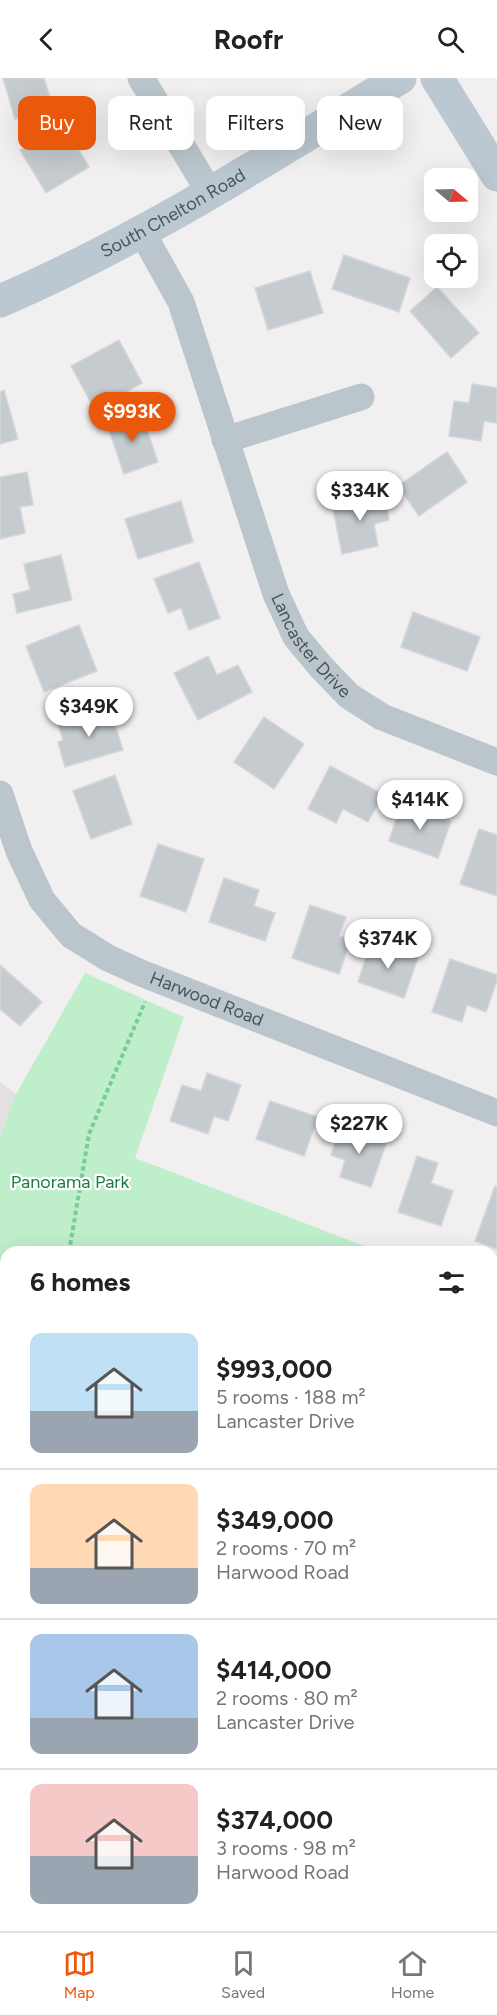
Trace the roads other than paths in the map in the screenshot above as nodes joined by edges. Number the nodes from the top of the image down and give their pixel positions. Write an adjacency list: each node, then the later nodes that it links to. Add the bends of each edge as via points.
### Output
1 (141, 78): 5 (street)
2 (400, 78): 5 (main road, South Chelton Road)
3 (437, 78): 4 (main road)
4 (497, 175)
5 (210, 193): 6 (main road, South Chelton Road)
6 (142, 232): 7 (main road, South Chelton Road); 9 (street, Lancaster Drive, via 181,302)
7 (0, 302)
8 (361, 397): 9 (street)
9 (225, 440): 10 (street, Lancaster Drive, via 276,594 296,637 321,667 349,696 382,717)
10 (497, 762)
11 (0, 794): 12 (street, Harwood Road, via 19,851 42,900 71,934 108,958)
12 (497, 1113)

